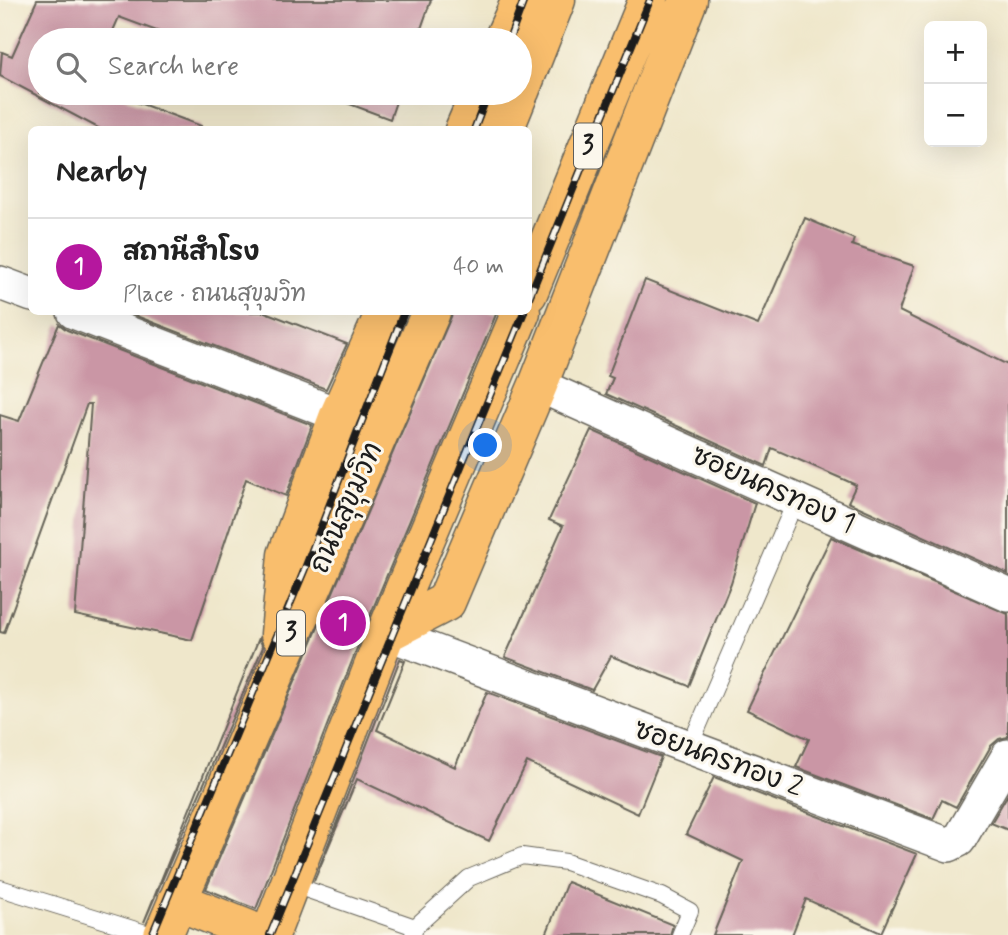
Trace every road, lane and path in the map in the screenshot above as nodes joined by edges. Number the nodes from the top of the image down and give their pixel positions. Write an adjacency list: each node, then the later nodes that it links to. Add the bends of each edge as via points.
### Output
1 (521, 0): 5 (highway)
2 (556, 0): 6 (highway)
3 (648, 0): 12 (highway, 3)
4 (688, 0): 18 (highway)
5 (508, 28)
6 (532, 60)
7 (475, 105): 9 (highway)
8 (514, 105): 10 (highway)
9 (466, 126)
10 (506, 126)
11 (0, 283): 13 (street)
12 (532, 283)
13 (28, 294)
14 (82, 315): 19 (street)
15 (383, 315): 19 (highway)
16 (430, 315): 23 (highway, ถนนสุขุมวิท / 3)
17 (520, 315): 22 (highway)
18 (538, 385): 20 (street, ซอยนครทอง 1); 22 (highway, via 446,602)
19 (339, 415): 23 (highway, via 287,555)
20 (796, 500): 21 (street, ซอยนครทอง 1); 24 (lane)
21 (1008, 595)
22 (386, 633): 24 (street, ซอยนครทอง 2); 26 (highway)
23 (277, 664): 28 (highway, ถนนสุขุมวิท / 3)
24 (689, 748): 25 (street, ซอยนครทอง 2, via 949,845 959,840)
25 (1008, 756)
26 (291, 884): 29 (lane); 32 (highway)
27 (0, 888): 30 (lane)
28 (170, 918): 31 (highway)
29 (414, 931): 33 (lane, via 469,878 522,856 566,862 662,896 690,911)
30 (152, 935)
31 (262, 935)
32 (270, 935)
33 (680, 935)

